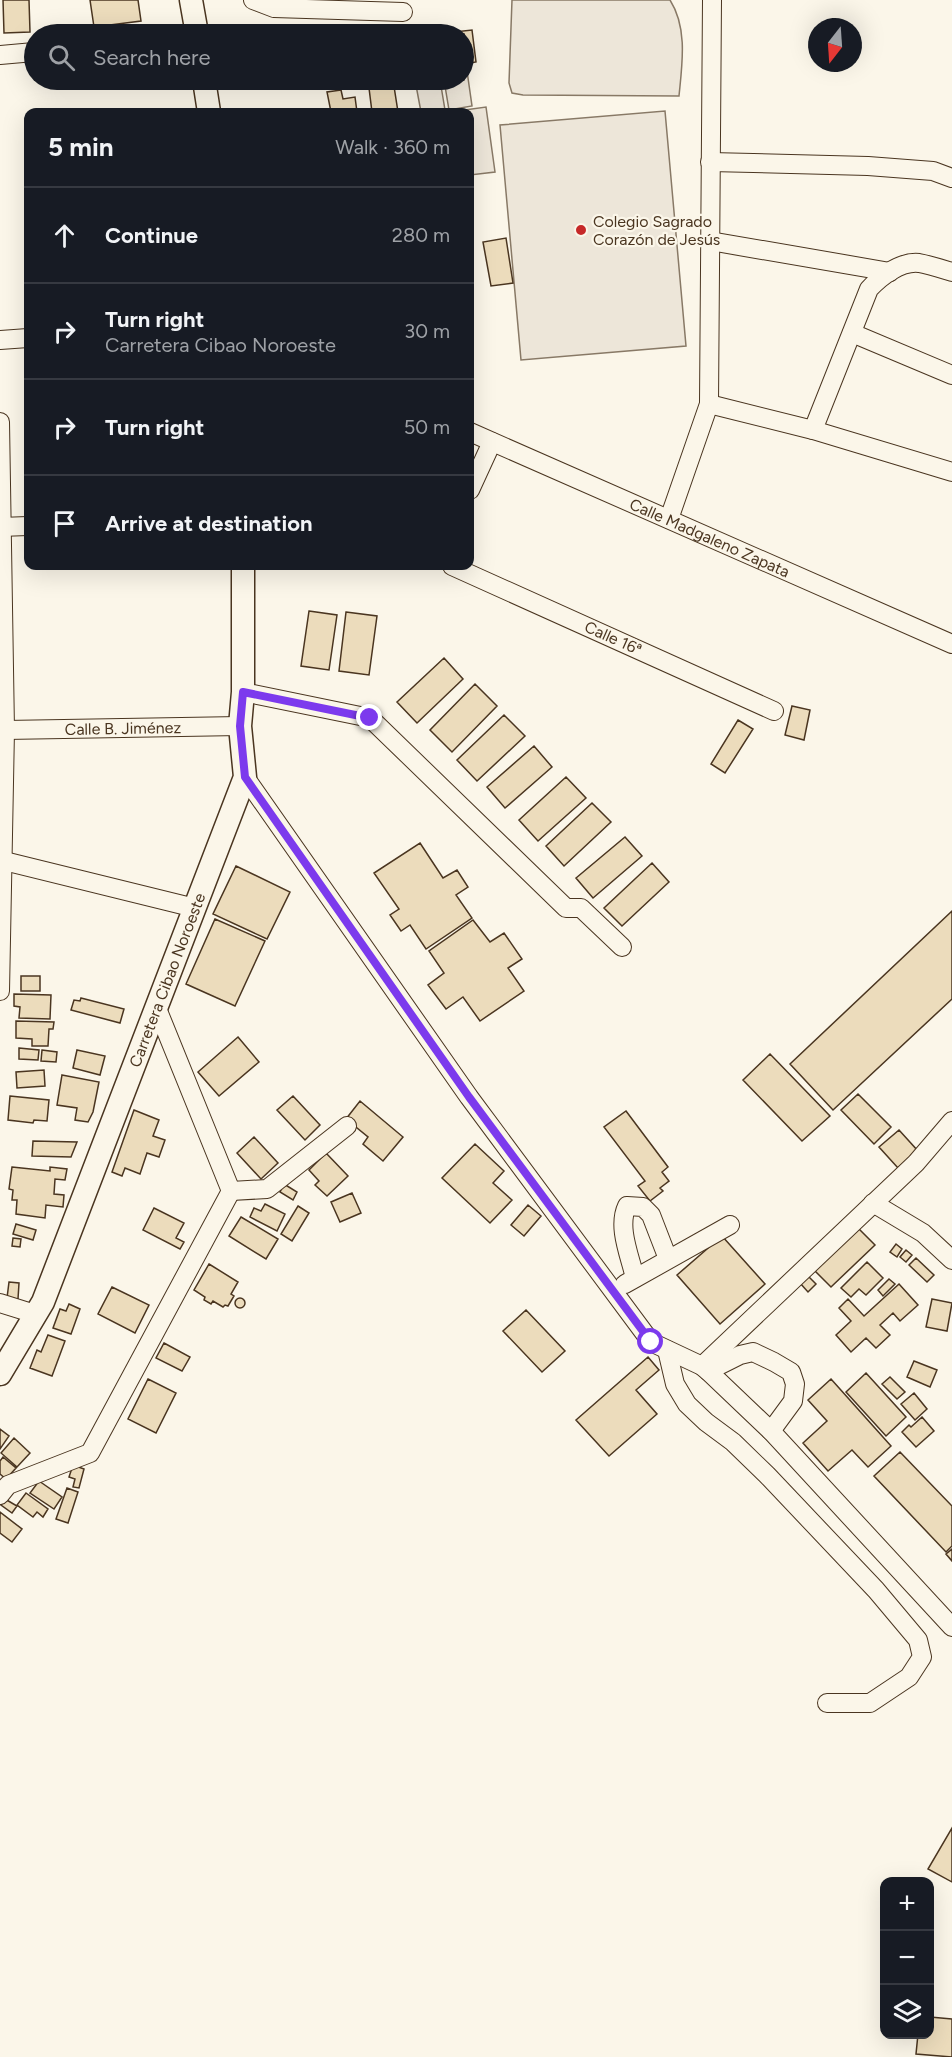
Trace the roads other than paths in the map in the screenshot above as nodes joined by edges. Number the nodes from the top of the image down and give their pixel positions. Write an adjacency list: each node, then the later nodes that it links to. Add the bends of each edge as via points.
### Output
1 (191, 0): 5 (main road)
2 (253, 0): 4 (street, via 274,8)
3 (712, 0): 10 (street)
4 (403, 12)
5 (195, 24)
6 (24, 53): 7 (street)
7 (0, 55)
8 (206, 90): 9 (main road)
9 (208, 108)
10 (710, 162): 11 (street, via 868,166 933,171); 12 (street)
11 (952, 178)
12 (710, 241): 13 (street); 19 (street)
13 (890, 272): 14 (street, via 918,263); 15 (street, via 869,289)
14 (952, 272)
15 (852, 333): 18 (street); 21 (street)
16 (24, 338): 17 (street)
17 (0, 340)
18 (952, 375)
19 (709, 404): 21 (street); 26 (street)
20 (0, 422): 28 (street)
21 (813, 429): 24 (street)
22 (474, 434): 23 (street, Calle Madgaleno Zapata)
23 (492, 442): 25 (street); 26 (street, Calle Madgaleno Zapata)
24 (950, 467)
25 (474, 481)
26 (669, 519): 31 (street, Calle Madgaleno Zapata)
27 (24, 526): 28 (street)
28 (2, 527): 35 (street)
29 (243, 570): 32 (main road, Carretera Cibao Noroeste)
30 (461, 570): 33 (street, Calle 16ª)
31 (952, 644)
32 (243, 692): 34 (main road, Carretera Cibao Noroeste); 39 (street, via 370,718 566,908 581,908)
33 (774, 711)
34 (240, 726): 35 (street, Calle B. Jiménez); 36 (main road, Carretera Cibao Noroeste)
35 (5, 730): 37 (street)
36 (245, 777): 38 (main road, Carretera Cibao Noroeste); 50 (street, via 469,1097)
37 (2, 860): 38 (street); 40 (street)
38 (195, 908): 41 (main road, Carretera Cibao Noroeste)
39 (622, 947)
40 (0, 991)
41 (156, 1006): 44 (street); 52 (main road, Carretera Cibao Noroeste, via 98,1164)
42 (952, 1121): 45 (street, via 916,1163)
43 (347, 1126): 44 (street, via 267,1189)
44 (231, 1191): 57 (street, via 90,1453 8,1485)
45 (873, 1203): 48 (street, via 923,1233); 54 (street)
46 (729, 1226): 47 (street)
47 (668, 1258): 49 (street); 49 (street, via 651,1215 643,1207 627,1206 623,1216)
48 (952, 1260)
49 (635, 1278): 50 (street)
50 (613, 1292): 53 (street, via 651,1342)
51 (0, 1303): 52 (street)
52 (35, 1314): 55 (main road, Carretera Cibao Noroeste)
53 (667, 1350): 54 (street); 59 (street, via 675,1384 687,1404 767,1475 918,1640 922,1657 909,1677 870,1702)
54 (705, 1369): 56 (street); 56 (street, via 753,1352 791,1372 795,1384 793,1401)
55 (0, 1374)
56 (771, 1431): 58 (street)
57 (0, 1495)
58 (952, 1627)
59 (827, 1703)

